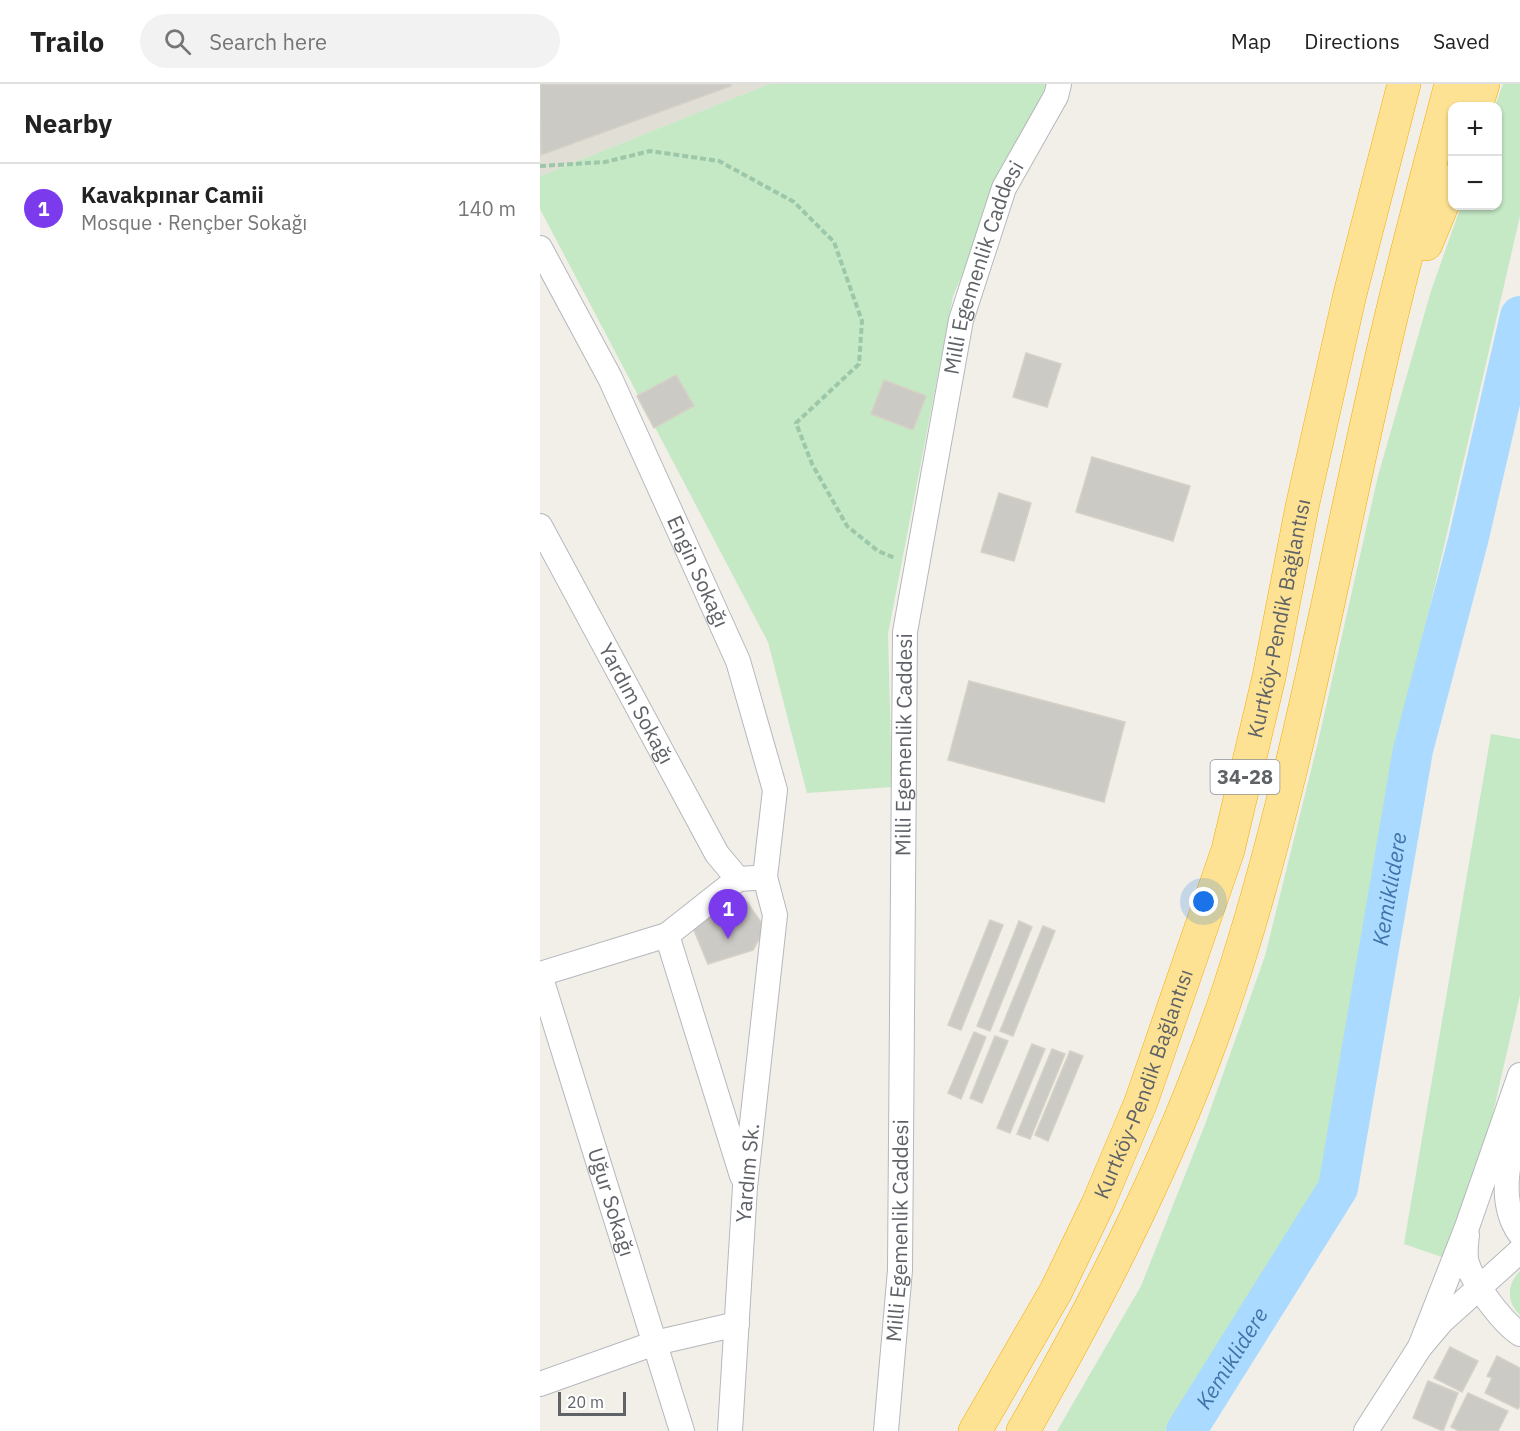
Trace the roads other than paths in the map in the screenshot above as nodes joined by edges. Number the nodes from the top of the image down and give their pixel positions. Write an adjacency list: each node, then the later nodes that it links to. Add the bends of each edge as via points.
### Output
1 (1059, 84): 30 (street, Milli Egemenlik Caddesi, via 1004,188 961,320 905,632 900,1270)
2 (1404, 84): 31 (highway, Kurtköy-Pendik Bağlantısı / 34-28, via 1350,294 1228,850 1141,1102 1098,1204 1056,1291)
3 (1451, 84): 8 (highway, Kurtköy-Pendik Bağlantısı / 34-28)
4 (1484, 84): 5 (highway)
5 (1477, 102)
6 (1448, 195): 8 (highway)
7 (540, 248): 10 (street, Engin Sokağı, via 610,378 738,661 775,790)
8 (1389, 325): 20 (highway, Kurtköy-Pendik Bağlantısı / 34-28, via 1272,844 1220,1013 1158,1173)
9 (540, 526): 11 (street, Yardım Sokağı, via 717,854)
10 (765, 877): 11 (street); 12 (street, Engin Sokağı)
11 (738, 879): 13 (street)
12 (775, 915): 17 (street, Yardım Sk.)
13 (668, 935): 14 (street); 17 (street)
14 (540, 975): 25 (street, Uğur Sokağı)
15 (1520, 1075): 18 (street)
16 (1520, 1108): 19 (street, via 1508,1172 1507,1203)
17 (745, 1187): 23 (street, Yardım Sk.)
18 (1467, 1227): 22 (street, via 1466,1260); 26 (street)
19 (1520, 1234)
20 (1125, 1240): 32 (highway, Kurtköy-Pendik Bağlantısı / 34-28); 33 (highway, via 1083,1356)
21 (1520, 1251): 22 (street)
22 (1480, 1287): 24 (street, via 1499,1314); 26 (street)
23 (737, 1324): 25 (street); 29 (street, Yardım Sk.)
24 (1520, 1334)
25 (654, 1343): 27 (street); 28 (street, Uğur Sokağı)
26 (1420, 1347): 34 (street)
27 (540, 1384)
28 (682, 1431)
29 (730, 1431)
30 (886, 1431)
31 (975, 1431)
32 (1023, 1431)
33 (1048, 1431)
34 (1366, 1431)

